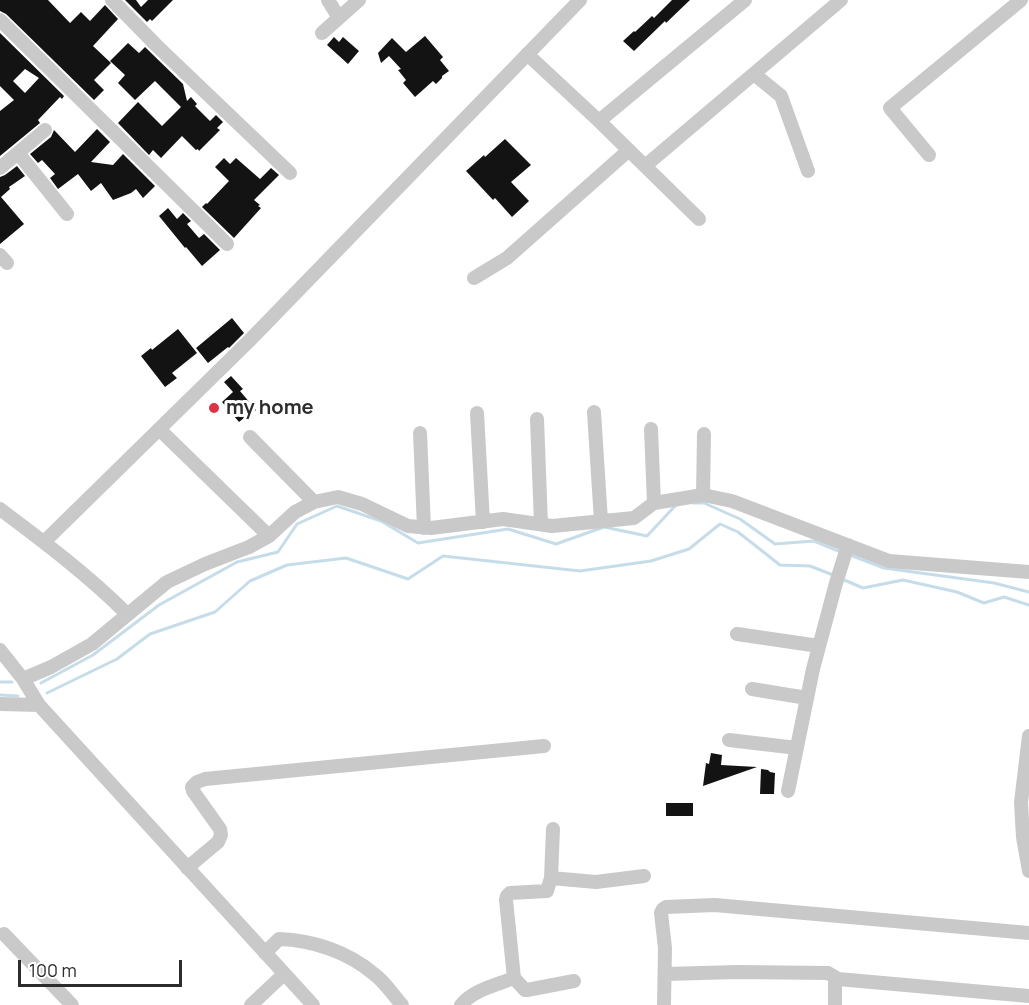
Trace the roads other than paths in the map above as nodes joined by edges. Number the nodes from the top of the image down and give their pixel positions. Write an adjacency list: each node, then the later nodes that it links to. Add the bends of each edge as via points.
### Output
1 (112, 0): 21 (street)
2 (328, 0): 8 (street)
3 (359, 0): 8 (street)
4 (580, 0): 11 (street)
5 (745, 0): 13 (street)
6 (841, 0): 12 (street)
7 (1021, 0): 17 (street, via 890,108)
8 (339, 18): 10 (street)
9 (0, 20): 24 (street)
10 (322, 33)
11 (527, 54): 13 (street); 29 (street)
12 (754, 74): 18 (street); 20 (street, via 781,96)
13 (599, 121): 15 (street)
14 (45, 130): 16 (street)
15 (629, 150): 18 (street); 25 (street, via 507,258)
16 (18, 153): 19 (street); 22 (street)
17 (929, 155)
18 (645, 166): 23 (street)
19 (0, 168)
20 (807, 171)
21 (290, 173)
22 (67, 214)
23 (699, 219)
24 (227, 244)
25 (474, 278)
26 (594, 412): 38 (street)
27 (477, 413): 39 (street)
28 (537, 419): 40 (street)
29 (159, 429): 42 (street); 43 (street)
30 (651, 429): 36 (street)
31 (420, 433): 41 (street)
32 (704, 434): 34 (street)
33 (250, 437): 35 (street)
34 (703, 495): 36 (street); 44 (street, via 732,501)
35 (314, 502): 41 (street, via 338,498 362,504 408,526); 42 (street, via 295,512)
36 (654, 503): 38 (street, via 634,518)
37 (0, 509): 43 (street)
38 (601, 521): 40 (street)
39 (483, 522): 40 (street, via 503,519); 41 (street)
40 (541, 524)
41 (424, 528)
42 (269, 536): 46 (street, via 167,582)
43 (44, 542): 46 (street)
44 (848, 545): 45 (street, via 889,561); 48 (street)
45 (1029, 572)
46 (127, 614): 50 (street, via 92,644)
47 (737, 634): 48 (street)
48 (819, 646): 52 (street)
49 (0, 650): 50 (street)
50 (23, 679): 54 (street)
51 (752, 688): 52 (street)
52 (807, 698): 58 (street)
53 (0, 705): 54 (street)
54 (39, 705): 62 (street)
55 (1029, 736): 60 (street)
56 (729, 740): 58 (street)
57 (544, 746): 62 (street, via 205,779 192,787 193,791 221,836)
58 (797, 748): 59 (street)
59 (788, 791)
60 (1025, 802): 63 (street, via 1023,837)
61 (553, 829): 65 (street)
62 (187, 868): 68 (street)
63 (1029, 871)
64 (644, 876): 65 (street, via 596,882)
65 (551, 878): 71 (street, via 546,891 507,896)
66 (1029, 933): 70 (street, via 715,905 666,907 661,913)
67 (4, 934): 75 (street)
68 (265, 953): 69 (street); 78 (street, via 279,939 298,939 343,953 375,974)
69 (284, 974): 76 (street); 77 (street)
70 (665, 974): 72 (street, via 828,973); 80 (street)
71 (514, 978): 73 (street, via 525,990); 79 (street, via 478,992)
72 (838, 979): 74 (street); 81 (street)
73 (574, 981)
74 (1029, 996)
75 (72, 1005)
76 (251, 1005)
77 (313, 1005)
78 (402, 1005)
79 (461, 1005)
80 (664, 1005)
81 (835, 1005)

